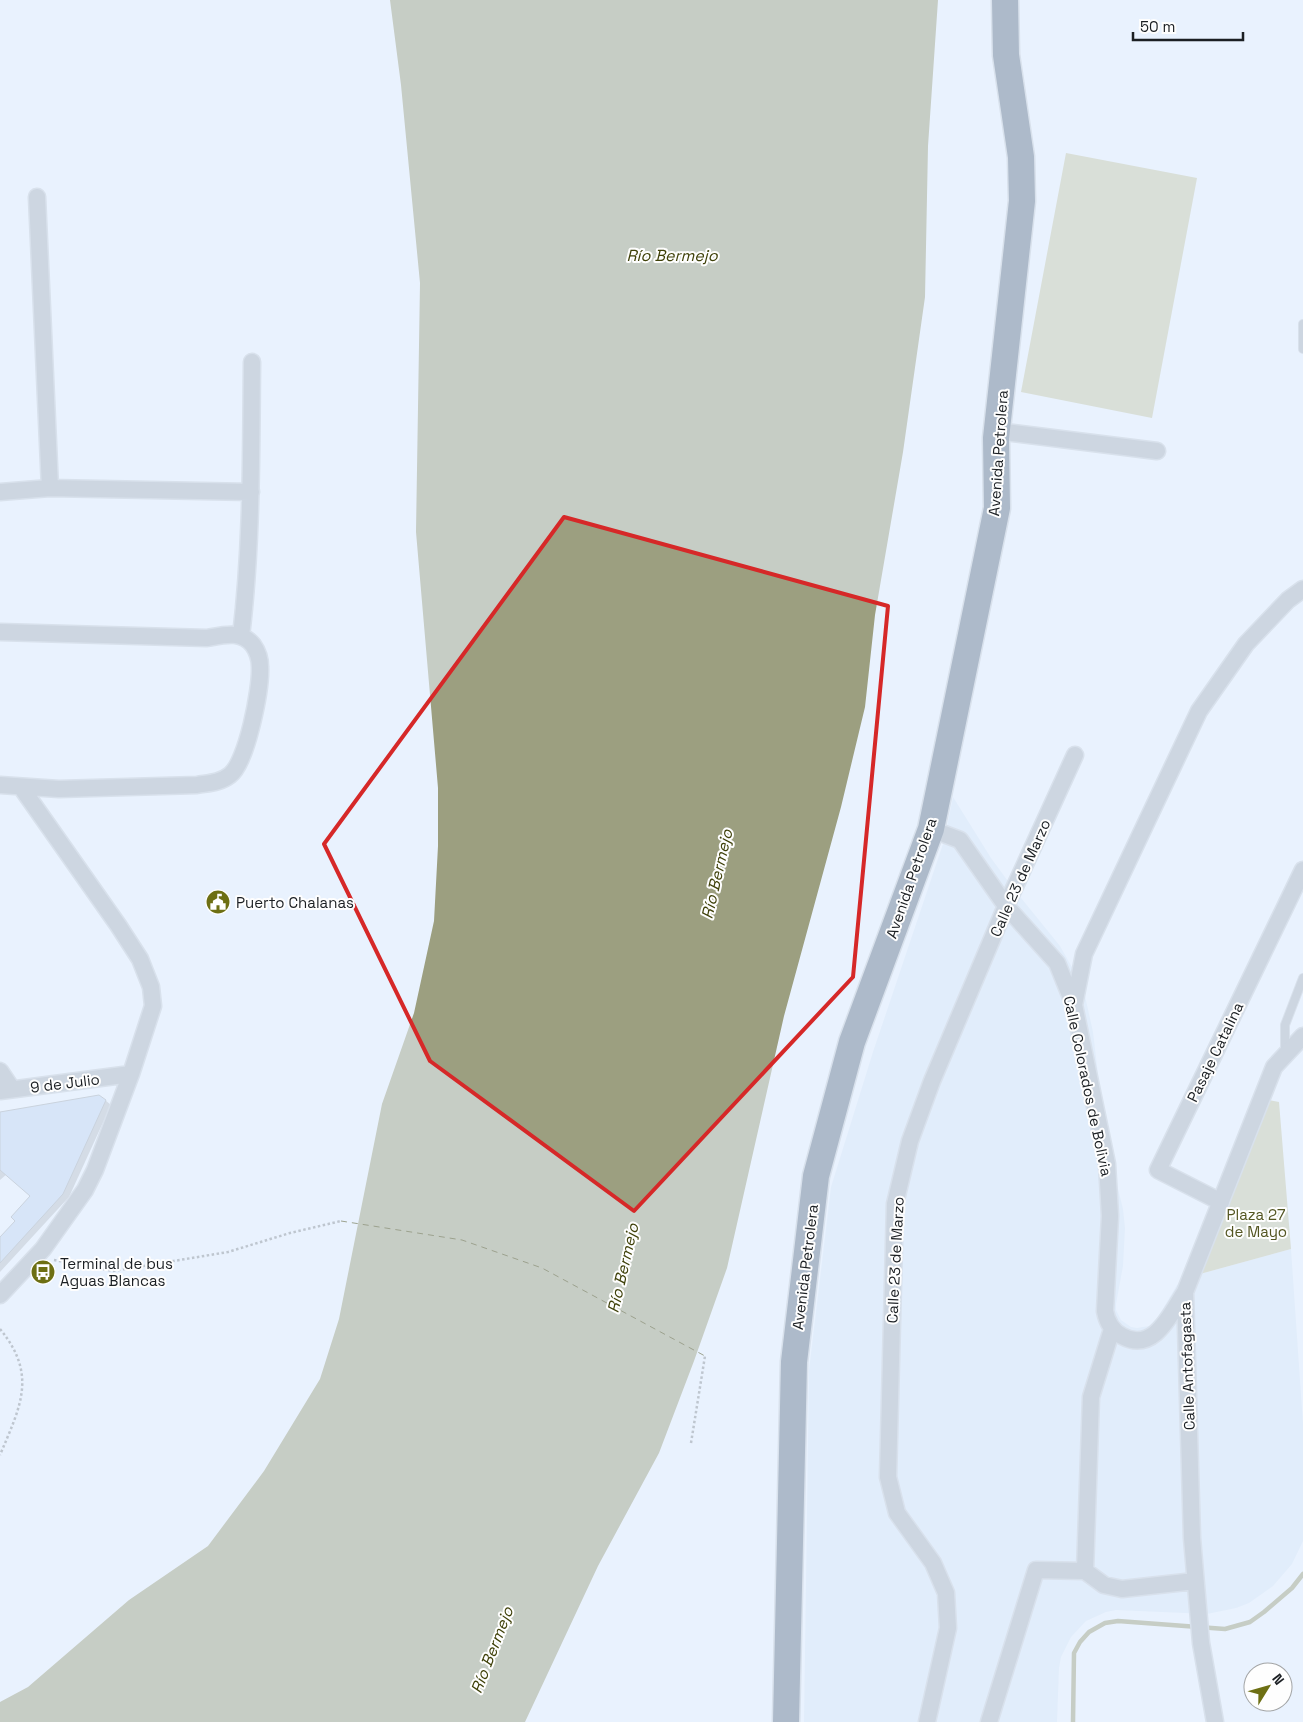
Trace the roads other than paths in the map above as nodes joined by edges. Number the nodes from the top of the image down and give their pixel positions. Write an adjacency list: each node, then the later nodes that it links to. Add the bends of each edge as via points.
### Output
1 (1005, 0): 6 (highway, Avenida Petrolera, via 1006,55 1021,157 1022,201)
2 (37, 197): 8 (street)
3 (1303, 324): 4 (lane)
4 (1303, 349)
5 (252, 362): 10 (street)
6 (997, 431): 7 (street); 17 (highway, Avenida Petrolera, via 997,508)
7 (1158, 451)
8 (50, 488): 9 (street); 10 (street)
9 (0, 492)
10 (251, 492): 13 (street)
11 (1303, 588): 21 (street, via 1246,644 1199,711 1084,954)
12 (0, 632): 13 (street, via 207,638)
13 (241, 636): 16 (street, via 252,644 258,654 260,668 248,739 238,765 230,775 216,782 197,785)
14 (1075, 755): 19 (street, Calle 23 de Marzo)
15 (0, 785): 16 (street)
16 (22, 787): 25 (street, via 118,925 148,975 154,1006)
17 (931, 829): 19 (street, Calle Colorados de Bolivia, via 960,840); 33 (highway, Avenida Petrolera, via 852,1042 816,1176 794,1362)
18 (1303, 870): 27 (street, Pasaje Catalina, via 1158,1170)
19 (1006, 906): 21 (street, Calle Colorados de Bolivia, via 1057,963); 34 (street, Calle 23 de Marzo, via 922,1107 910,1141 896,1204 888,1477 897,1512 933,1563 946,1593 948,1628)
20 (1303, 978): 23 (lane, via 1285,1026)
21 (1074, 1005): 30 (street, Calle Colorados de Bolivia, via 1107,1164 1110,1216 1105,1311)
22 (1302, 1036): 23 (street, Calle Antofagasta)
23 (1286, 1055): 27 (street, Calle Antofagasta, via 1274,1067)
24 (0, 1071): 26 (street)
25 (131, 1074): 26 (street, 9 de Julio); 29 (street, via 85,1190 36,1257)
26 (6, 1090)
27 (1221, 1202): 28 (street, Calle Antofagasta)
28 (1185, 1292): 30 (street, via 1153,1336 1132,1340); 32 (street, Calle Antofagasta)
29 (0, 1295)
30 (1112, 1329): 31 (street, via 1091,1398)
31 (1085, 1571): 32 (street, via 1104,1585 1122,1589); 35 (street, via 1036,1570)
32 (1195, 1581): 36 (street, Calle Antofagasta, via 1201,1643)
33 (786, 1722)
34 (927, 1722)
35 (989, 1722)
36 (1215, 1722)

